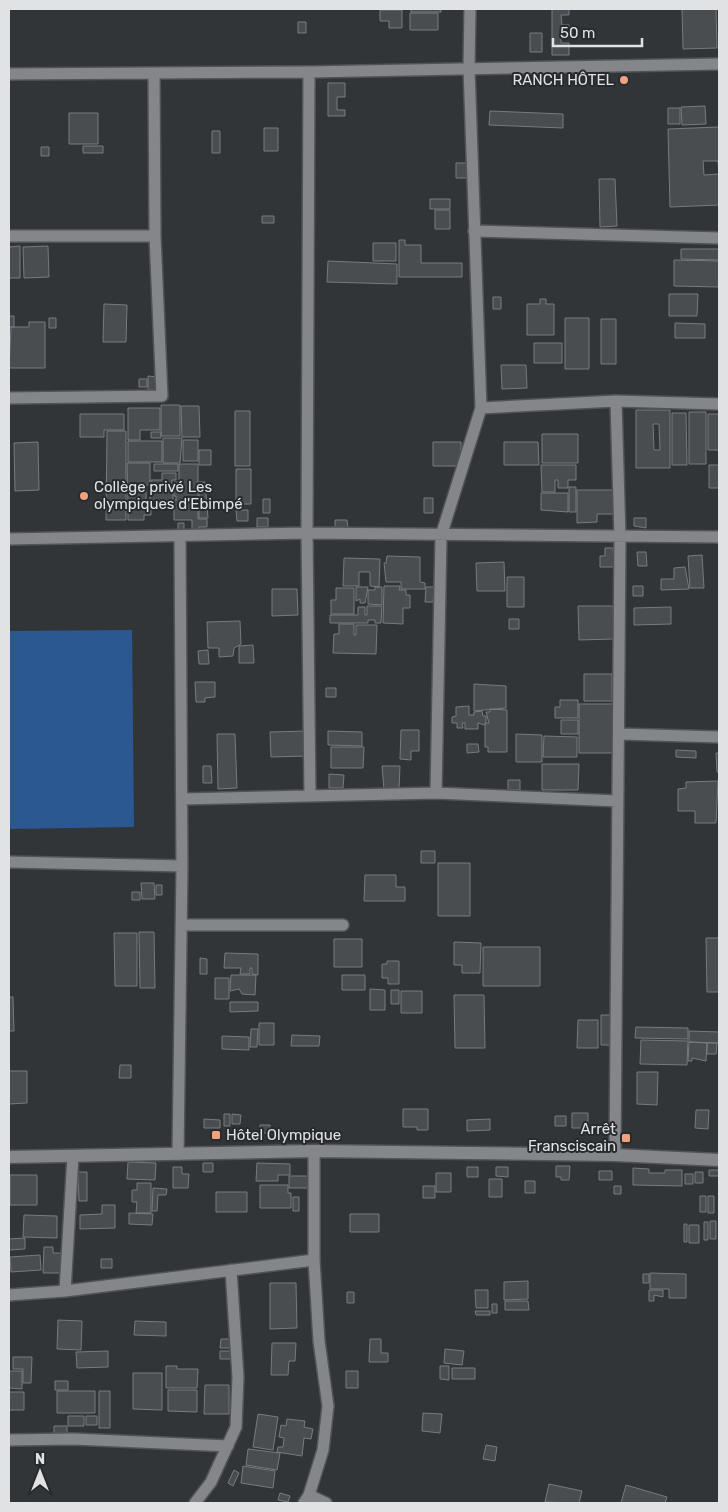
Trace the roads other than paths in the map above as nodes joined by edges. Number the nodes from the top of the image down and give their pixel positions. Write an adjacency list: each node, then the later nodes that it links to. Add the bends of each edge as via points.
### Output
1 (470, 9): 3 (street)
2 (719, 64): 3 (street)
3 (469, 68): 4 (street); 7 (street)
4 (309, 72): 5 (street); 15 (street)
5 (154, 73): 6 (street); 9 (street)
6 (9, 74)
7 (474, 231): 10 (street); 14 (street)
8 (9, 236): 9 (street)
9 (155, 236): 11 (street, via 162,396)
10 (719, 238)
11 (9, 398)
12 (616, 401): 13 (street); 14 (street); 17 (street)
13 (719, 404)
14 (481, 408): 16 (street)
15 (307, 534): 16 (street); 18 (street); 24 (street)
16 (441, 536): 17 (street); 23 (street)
17 (620, 537): 19 (street); 21 (street)
18 (180, 538): 20 (street); 25 (street)
19 (719, 538)
20 (9, 540)
21 (619, 734): 22 (street); 26 (street)
22 (719, 737)
23 (436, 793): 24 (street); 26 (street)
24 (310, 796): 25 (street)
25 (182, 799): 28 (street)
26 (618, 801): 34 (street)
27 (9, 862): 28 (street)
28 (182, 866): 29 (street)
29 (181, 925): 30 (street); 32 (street)
30 (343, 925)
31 (314, 1151): 32 (street); 34 (street); 37 (street)
32 (178, 1154): 33 (street)
33 (73, 1156): 35 (street); 39 (street)
34 (615, 1156): 36 (street)
35 (9, 1157)
36 (719, 1160)
37 (314, 1260): 38 (street); 43 (street, via 319,1341 328,1406 323,1450)
38 (231, 1270): 39 (street); 42 (street, via 238,1378 236,1427)
39 (65, 1291): 40 (street)
40 (9, 1295)
41 (9, 1440): 42 (street, via 74,1439)
42 (228, 1446): 44 (street, via 211,1482)
43 (306, 1499): 45 (street)
44 (195, 1503)
45 (326, 1503)

